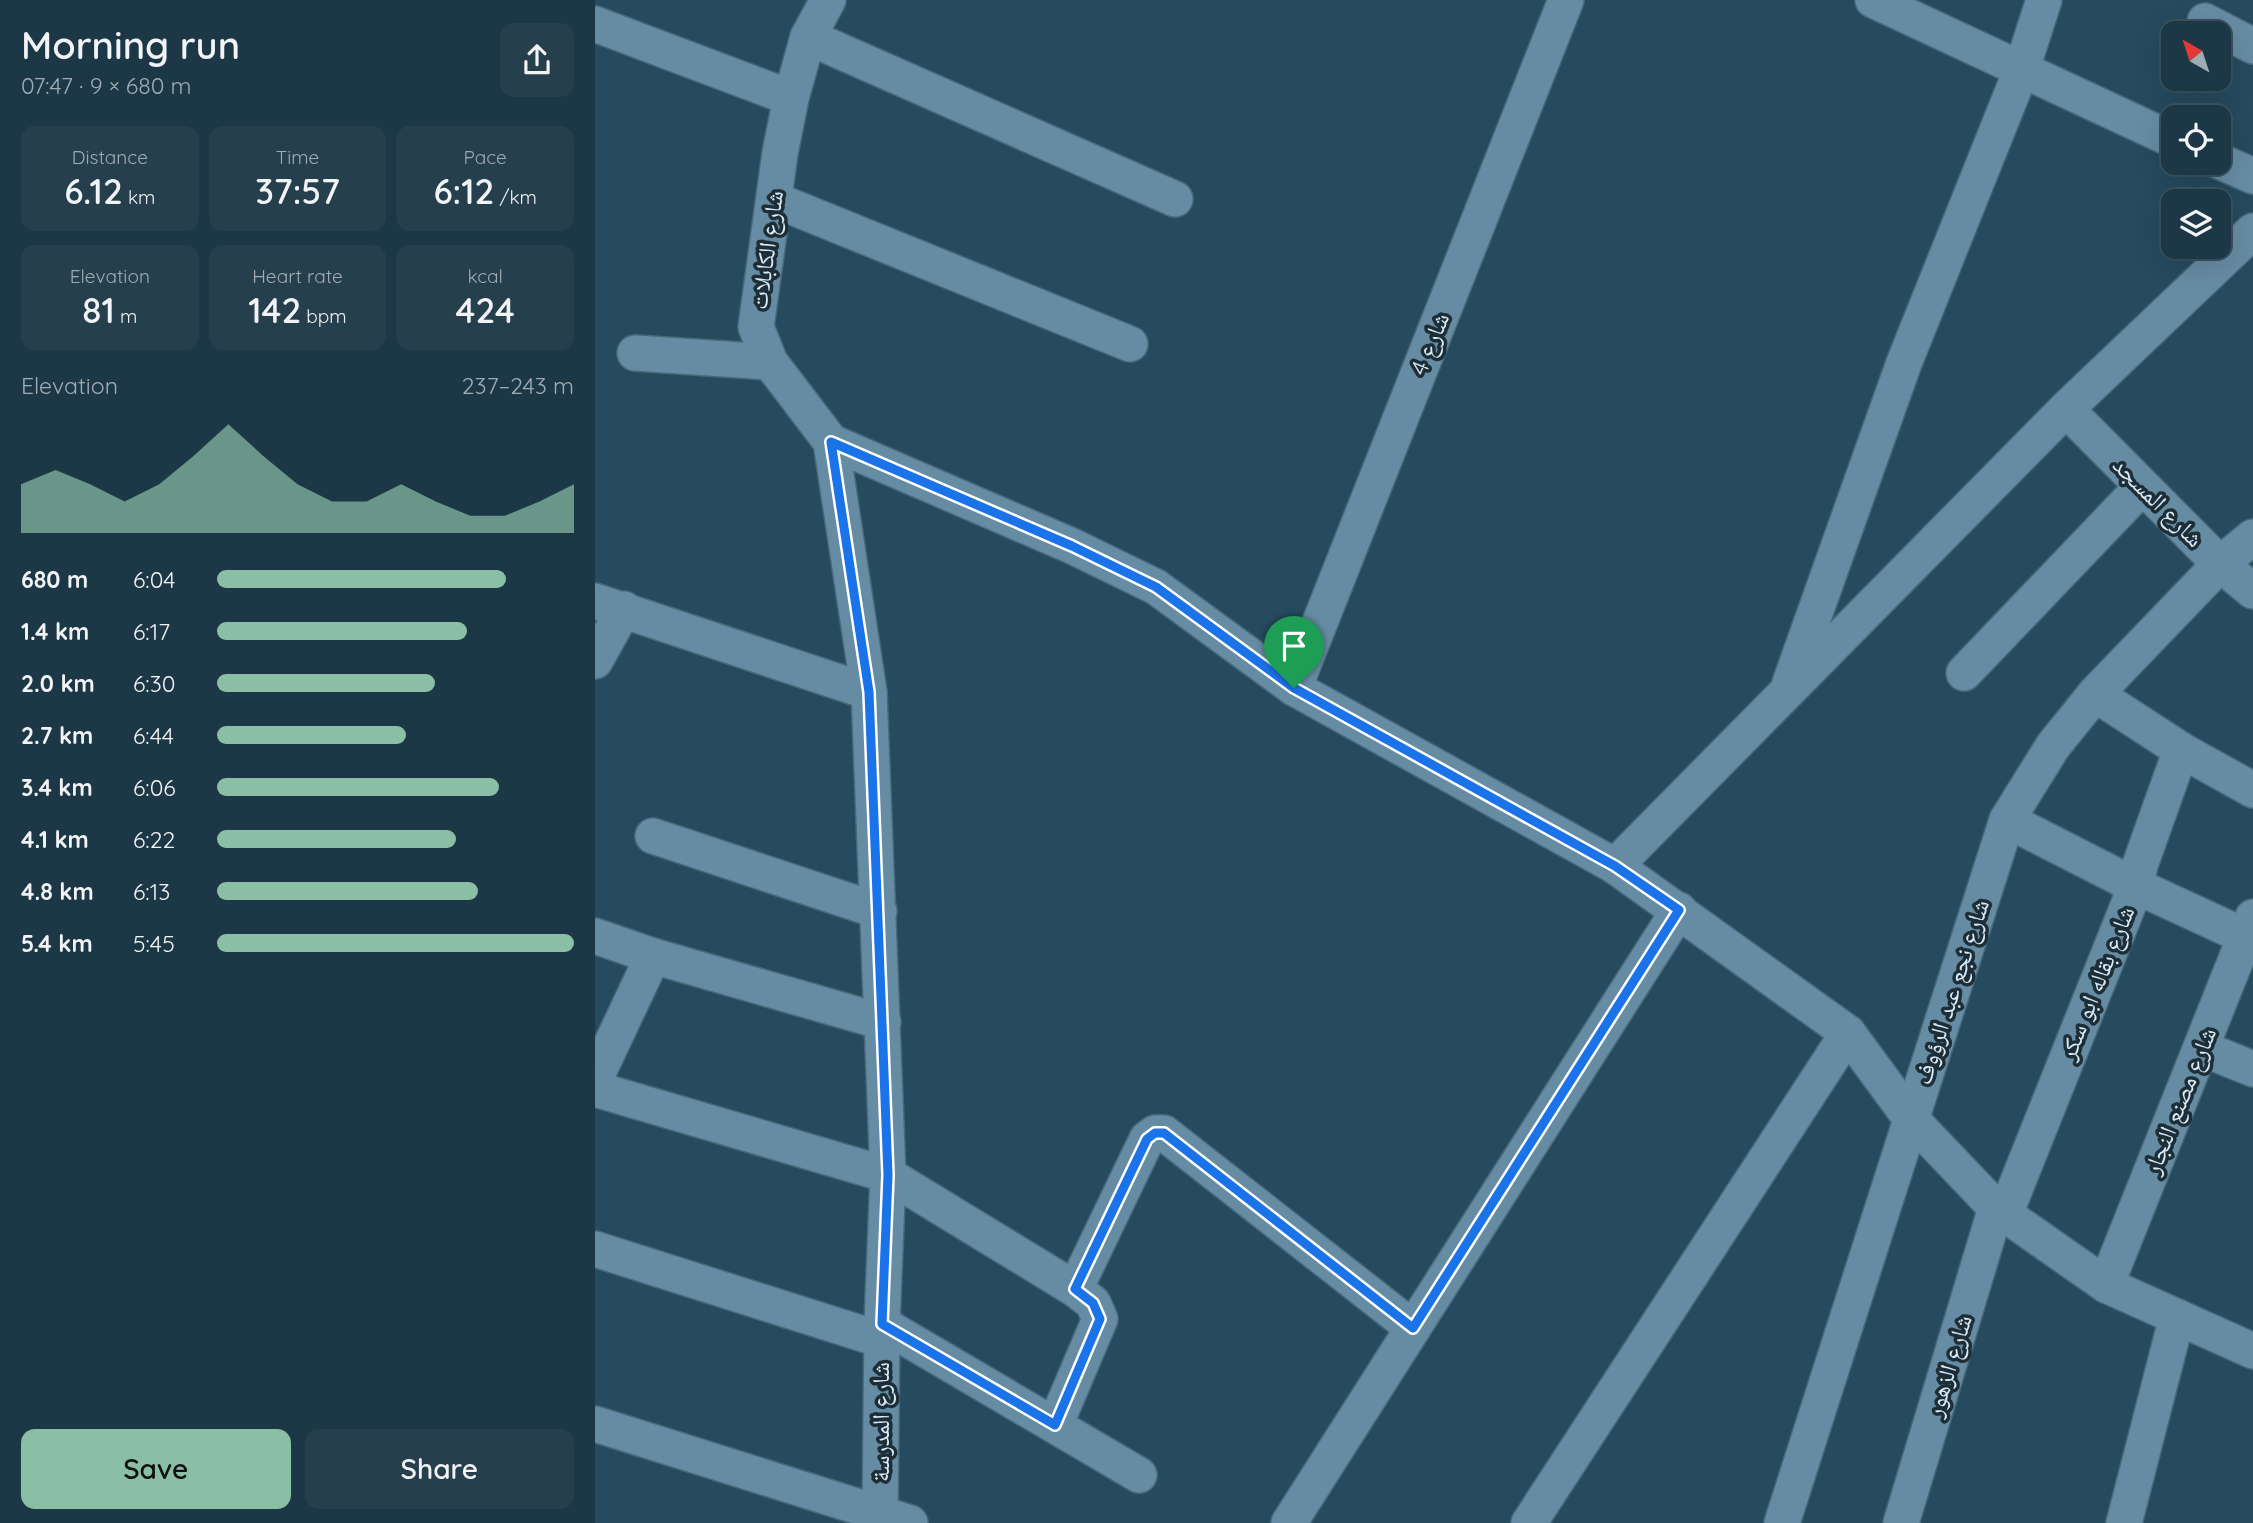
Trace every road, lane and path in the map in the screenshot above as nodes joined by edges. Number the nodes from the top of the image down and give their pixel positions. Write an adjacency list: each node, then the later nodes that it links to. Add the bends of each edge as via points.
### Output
1 (828, 0): 7 (street, شارع الكابلات)
2 (1566, 0): 29 (street, شارع 4)
3 (1873, 0): 9 (street)
4 (2044, 0): 9 (street)
5 (595, 24): 10 (street)
6 (2231, 35): 8 (street)
7 (808, 37): 10 (street, شارع الكابلات); 14 (street)
8 (2253, 46)
9 (2021, 71): 11 (street); 31 (street, via 1904,363)
10 (791, 98): 15 (street, شارع الكابلات)
11 (2161, 135)
12 (2231, 166): 13 (street)
13 (2253, 176)
14 (1175, 199)
15 (775, 200): 17 (street); 19 (street, شارع الكابلات, via 756,327)
16 (2253, 232): 20 (street)
17 (1130, 344)
18 (635, 353): 19 (street)
19 (770, 362): 21 (street, شارع الكابلات)
20 (2066, 410): 22 (street, شارع المسجد); 31 (street)
21 (831, 442): 29 (street, via 1156,587); 30 (street, شارع الكابلات)
22 (2142, 487): 24 (street, شارع المسجد); 28 (street)
23 (2253, 537): 24 (street, شارع نجع عبد الرؤوف)
24 (2220, 564): 25 (street, شارع المسجد); 32 (street, شارع نجع عبد الرؤوف)
25 (2253, 591)
26 (610, 605): 27 (street); 30 (street)
27 (595, 661)
28 (1964, 673)
29 (1294, 688): 37 (street)
30 (869, 692): 40 (street, شارع المدرسة)
31 (1787, 693): 37 (street)
32 (2095, 694): 33 (street); 35 (street, شارع نجع عبد الرؤوف, via 2053,746)
33 (2182, 750): 34 (street); 38 (street, شارع بقاله ابو سكر)
34 (2253, 790)
35 (2007, 820): 38 (street); 50 (street, شارع نجع عبد الرؤوف)
36 (653, 836): 40 (street)
37 (1615, 866): 39 (street)
38 (2136, 886): 41 (street); 52 (street, شارع بقاله ابو سكر)
39 (1679, 910): 45 (street); 57 (street)
40 (879, 911): 44 (street, شارع المدرسة)
41 (2250, 931): 46 (street, شارع مصنع النجار)
42 (595, 936): 43 (street)
43 (653, 956): 44 (street); 48 (street)
44 (883, 1022): 51 (street, شارع المدرسة)
45 (1848, 1033): 50 (street); 63 (street)
46 (2201, 1048): 47 (street); 54 (street, شارع مصنع النجار)
47 (2253, 1069)
48 (595, 1079)
49 (595, 1088): 51 (street)
50 (1911, 1119): 52 (street); 66 (street, شارع نجع عبد الرؤوف)
51 (888, 1175): 55 (street); 58 (street, شارع المدرسة)
52 (2001, 1211): 54 (street); 67 (street, شارع الزهور)
53 (595, 1249): 58 (street)
54 (2106, 1285): 56 (street)
55 (1075, 1289): 57 (street, via 1147,1139 1164,1133); 61 (street, via 1093,1303 1100,1319)
56 (2177, 1317): 59 (street); 68 (street)
57 (1413, 1328): 65 (street)
58 (882, 1332): 61 (street); 64 (street, شارع المدرسة)
59 (2253, 1351)
60 (595, 1424): 64 (street)
61 (1055, 1425): 62 (street)
62 (1139, 1475)
63 (1539, 1519)
64 (890, 1520)
65 (1289, 1523)
66 (1782, 1523)
67 (1901, 1523)
68 (2124, 1523)

